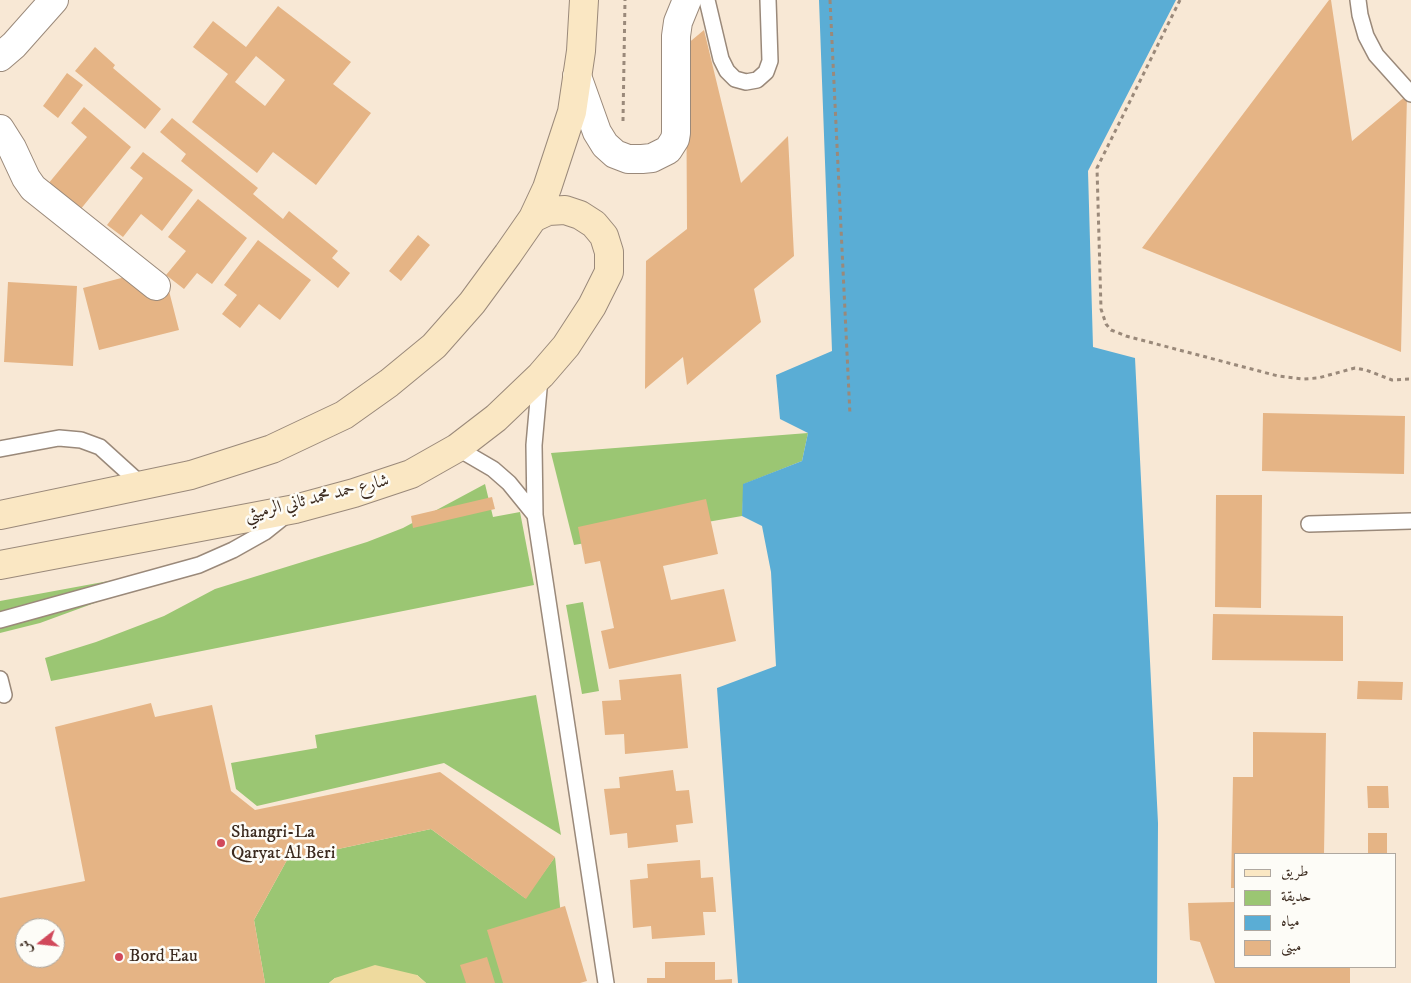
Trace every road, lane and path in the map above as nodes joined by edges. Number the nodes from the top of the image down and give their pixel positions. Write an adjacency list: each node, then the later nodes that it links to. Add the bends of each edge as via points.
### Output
1 (54, 0): 10 (street)
2 (584, 0): 11 (main road)
3 (625, 0): 14 (path)
4 (687, 0): 14 (street, via 676,36 675,139 668,150 652,158 628,159)
5 (707, 0): 6 (lane, via 721,59 735,79 746,82 757,80 766,72 770,61)
6 (768, 0)
7 (830, 0): 19 (path)
8 (1180, 0): 18 (path, via 1097,168 1101,309 1106,324 1111,330 1126,336 1278,376 1318,378 1355,368 1392,380)
9 (1358, 0): 12 (lane, via 1366,36 1376,55)
10 (0, 57)
11 (577, 76): 14 (street, via 605,145); 15 (main road, via 572,112 547,188)
12 (1411, 94)
13 (0, 129): 16 (street, via 33,188)
14 (622, 156)
15 (533, 218): 17 (main road, شارع حمد محمد ثاني الرميثي, via 548,211 580,214 604,236 609,252 609,272 592,306 566,346); 22 (main road, via 472,303 434,346 344,415 272,450)
16 (156, 286)
17 (541, 374): 20 (main road, شارع حمد محمد ثاني الرميثي, via 496,418); 25 (lane, via 534,444)
18 (1411, 379)
19 (850, 415)
20 (457, 448): 23 (main road, شارع حمد محمد ثاني الرميثي, via 411,474 354,494); 25 (lane, via 509,482)
21 (0, 449): 22 (lane, via 59,438 81,440 100,447)
22 (143, 486): 24 (main road)
23 (295, 509): 28 (main road, شارع حمد محمد ثاني الرميثي); 29 (lane, via 265,532 199,565)
24 (0, 515)
25 (535, 515): 30 (lane)
26 (1411, 521): 27 (lane)
27 (1308, 524)
28 (0, 565)
29 (0, 620)
30 (606, 983)

